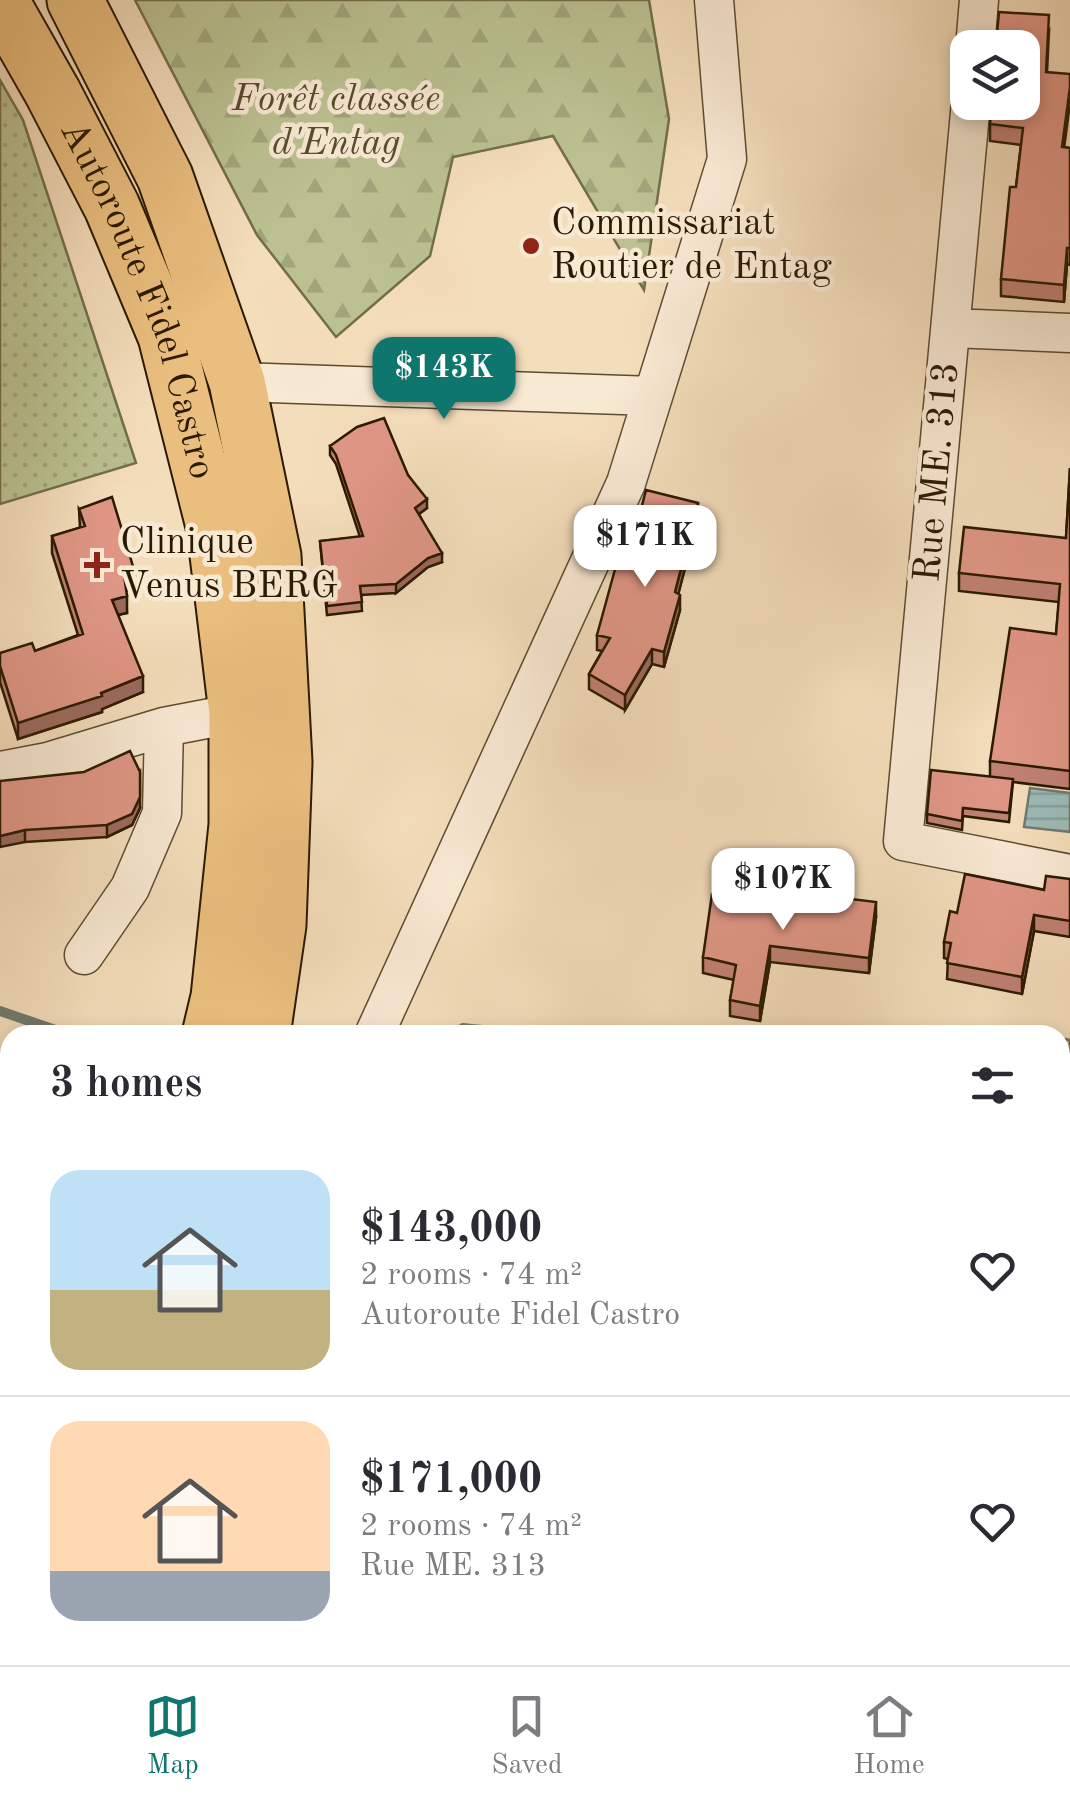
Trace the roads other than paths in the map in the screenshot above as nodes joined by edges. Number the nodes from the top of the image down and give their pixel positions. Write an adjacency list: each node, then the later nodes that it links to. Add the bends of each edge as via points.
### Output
1 (0, 0): 11 (highway, Autoroute Fidel Castro, via 112,207 166,336 216,530)
2 (75, 0): 9 (highway, Autoroute Fidel Castro, via 165,177)
3 (714, 0): 10 (street, via 727,160)
4 (979, 0): 5 (street)
5 (976, 30)
6 (969, 120): 7 (street, Rue ME. 313)
7 (952, 328): 8 (street); 14 (street, Rue ME. 313, via 904,842)
8 (1070, 333)
9 (236, 382): 10 (street); 17 (highway, Autoroute Fidel Castro, via 273,556 284,762 278,925)
10 (653, 396): 18 (street, via 626,483)
11 (237, 713): 12 (street); 16 (highway, Autoroute Fidel Castro, via 237,825)
12 (164, 727): 13 (street); 15 (street, via 162,813 130,888)
13 (0, 771)
14 (1070, 874)
15 (84, 956)
16 (212, 1025)
17 (263, 1025)
18 (379, 1025)

